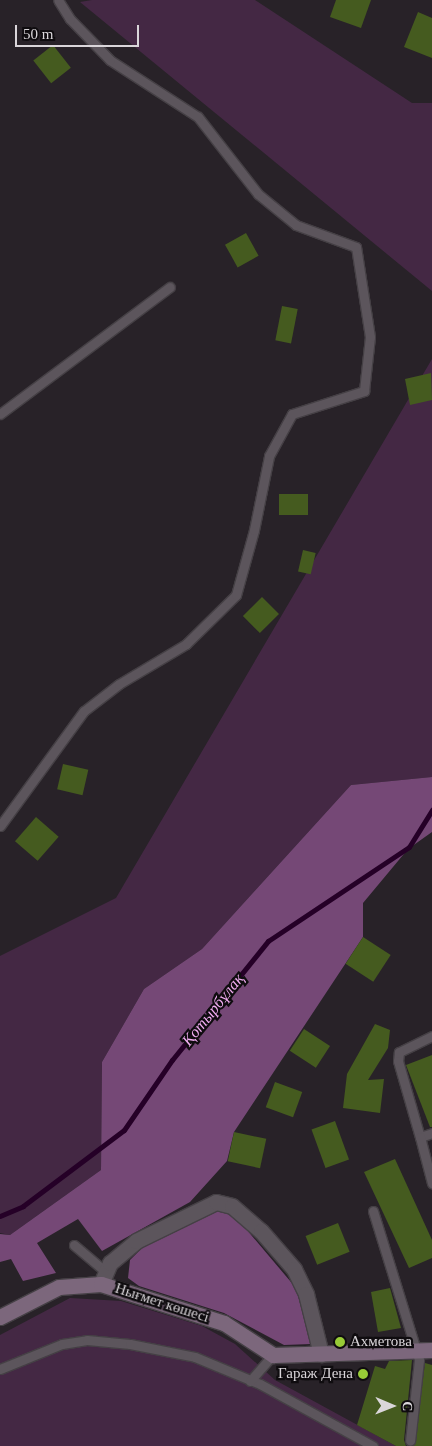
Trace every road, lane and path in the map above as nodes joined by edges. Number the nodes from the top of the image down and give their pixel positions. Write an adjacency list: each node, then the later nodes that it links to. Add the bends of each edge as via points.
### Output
1 (58, 0): 4 (lane, via 70,19 110,60 198,118 258,194 296,225 356,247 370,337 364,391 292,414 268,456 254,530 236,595 186,644 119,684 84,711)
2 (170, 287): 3 (lane)
3 (0, 414)
4 (0, 826)
5 (432, 1036): 7 (lane, via 399,1052 398,1061)
6 (432, 1133): 7 (lane)
7 (420, 1137): 8 (lane)
8 (432, 1183)
9 (372, 1211): 13 (lane)
10 (74, 1245): 11 (lane)
11 (104, 1278): 12 (main road, Нығмет көшесі, via 59,1287); 15 (street, via 110,1263 136,1241 216,1202 232,1206 294,1269 306,1294); 16 (main road, Нығмет көшесі, via 224,1323)
12 (0, 1316)
13 (416, 1350): 14 (main road); 15 (main road); 19 (lane, via 419,1375)
14 (432, 1350)
15 (321, 1354): 16 (main road)
16 (273, 1355): 18 (lane)
17 (0, 1369): 18 (lane, via 40,1351 87,1340 130,1344 195,1357)
18 (250, 1380): 20 (lane)
19 (410, 1441)
20 (373, 1446)

